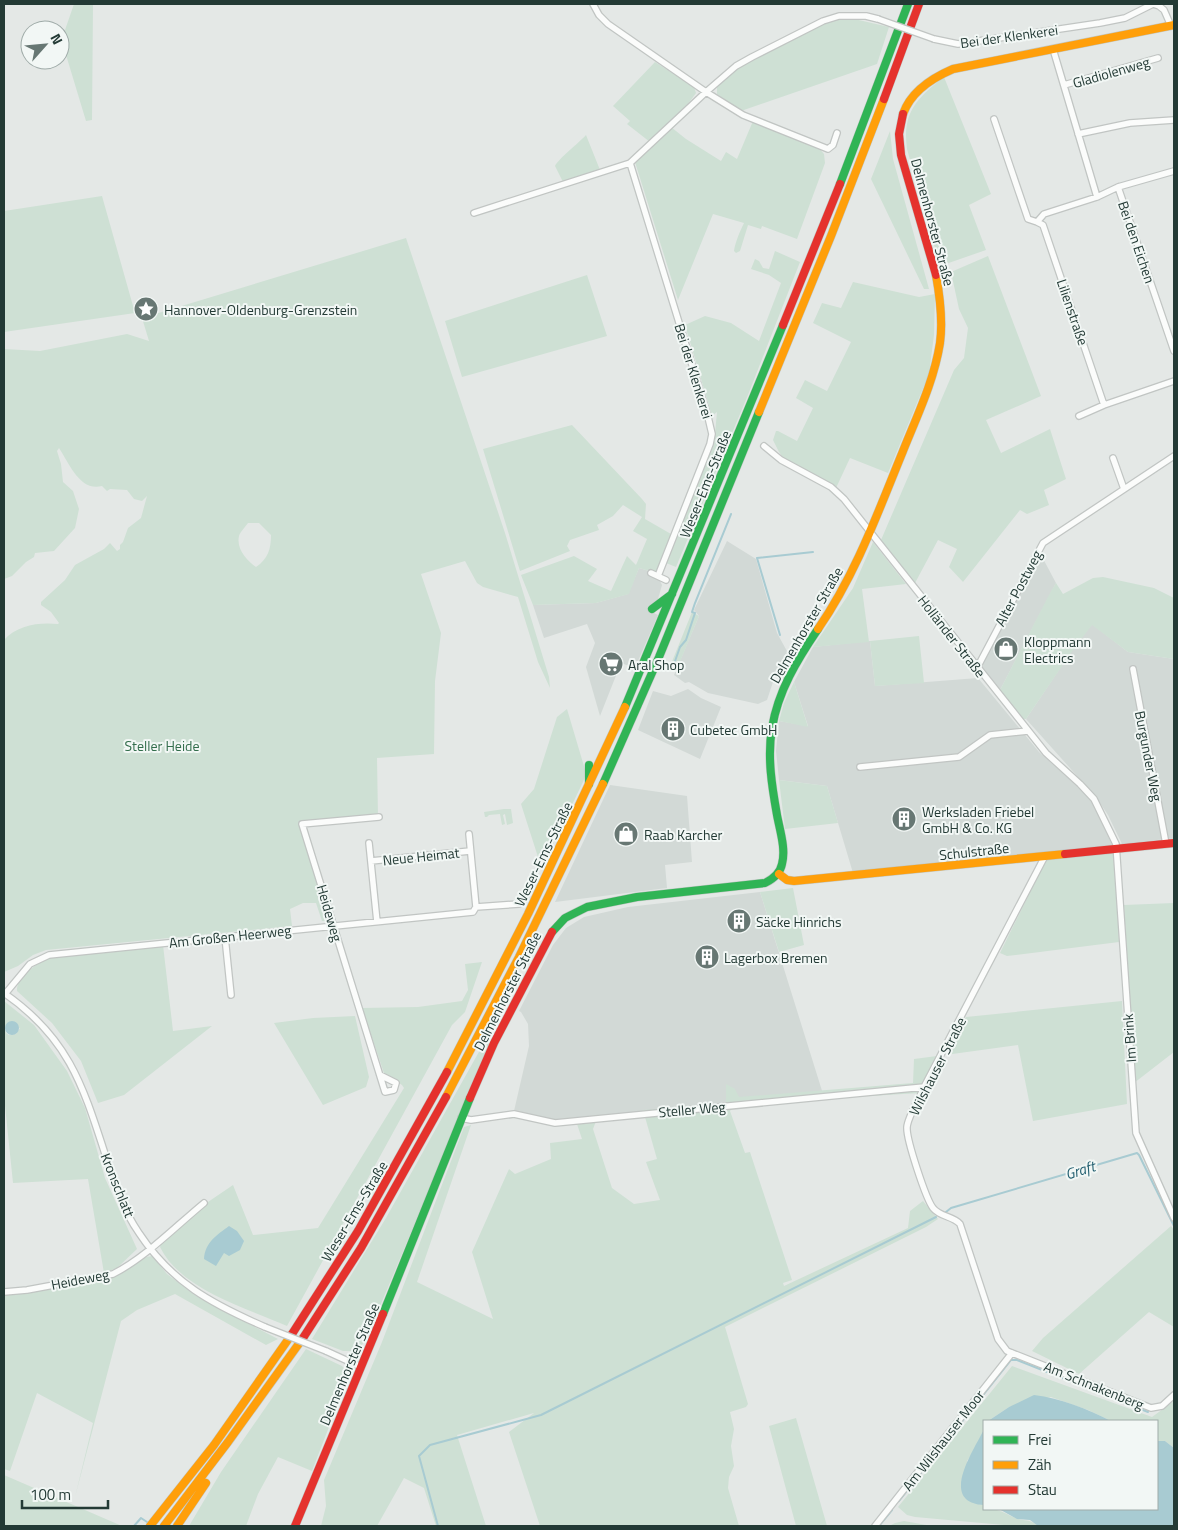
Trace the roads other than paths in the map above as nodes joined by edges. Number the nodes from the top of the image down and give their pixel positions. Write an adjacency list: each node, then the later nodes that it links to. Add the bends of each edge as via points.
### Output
1 (593, 4): 8 (street, via 608,24)
2 (908, 4): 31 (main road, Weser-Ems-Straße, via 858,140)
3 (920, 4): 65 (main road, Weser-Ems-Straße, via 821,262 679,610 607,775 537,922 464,1064 364,1242 332,1294)
4 (1172, 26): 5 (main road, Delmenhorster Straße); 8 (street, Bei der Klenkerei, bridge, via 1164,10 1153,4 1125,18 958,44 866,16 838,16 736,66)
5 (1053, 49): 7 (street, Bei den Eichen); 27 (main road, Delmenhorster Straße, via 942,73 920,86 903,114 900,150 935,271 941,307 940,341 933,374)
6 (1158, 58): 7 (street, Gladiolenweg)
7 (1064, 85): 12 (street, Bei den Eichen)
8 (706, 92): 11 (street, via 743,115 825,148 832,145); 13 (street, Bei der Klenkerei)
9 (994, 119): 18 (street, Lilienstraße, via 1028,219)
10 (1174, 120): 12 (street)
11 (837, 133)
12 (1078, 134): 16 (street, Bei den Eichen)
13 (630, 163): 17 (street, Bei der Klenkerei); 29 (street, Bei der Klenkerei, via 712,434)
14 (1174, 171): 15 (street)
15 (1118, 186): 16 (street, Bei den Eichen); 19 (street, Bei den Eichen)
16 (1097, 197): 18 (street, via 1044,214)
17 (474, 214)
18 (1037, 222): 21 (street, Lilienstraße, via 1043,225)
19 (1174, 351)
20 (1174, 381): 21 (street)
21 (1104, 405): 22 (street)
22 (1079, 416)
23 (764, 446): 27 (street, Holländer Straße, via 781,460 837,492)
24 (1174, 456): 26 (street, Alter Postweg)
25 (1113, 458): 26 (street)
26 (1124, 489): 33 (street, Alter Postweg, via 1043,543)
27 (870, 532): 33 (street, Holländer Straße); 47 (main road, Delmenhorster Straße, via 844,588 789,673 774,713 771,772 784,854)
28 (651, 573): 29 (street)
29 (658, 576): 30 (street)
30 (666, 580)
31 (674, 592): 32 (main road); 38 (main road, Weser-Ems-Straße)
32 (652, 609)
33 (977, 668): 35 (street, Holländer Straße)
34 (1133, 669): 42 (street, Burgunder Weg)
35 (1028, 731): 37 (street, via 990,736 959,756); 43 (street, Holländer Straße, via 1094,799)
36 (589, 765): 38 (main road)
37 (860, 767)
38 (590, 786): 66 (main road, Weser-Ems-Straße, via 459,1050 364,1220 267,1371)
39 (379, 817): 51 (street, Heideweg, via 302,824)
40 (469, 834): 44 (street, Neue Heimat)
41 (369, 843): 46 (street, Neue Heimat)
42 (1170, 844): 43 (main road, Schulstraße)
43 (1117, 849): 45 (main road, Schulstraße); 59 (street, Im Brink, via 1136,1133)
44 (470, 852): 46 (street, Neue Heimat); 49 (street, Neue Heimat)
45 (1045, 856): 47 (main road, Schulstraße, via 803,881 787,880); 56 (street, Wilshauser Straße)
46 (371, 862): 50 (street, Neue Heimat)
47 (778, 874): 57 (main road, Delmenhorster Straße, via 765,883 643,896 576,911 565,918 549,935 537,957)
48 (523, 900): 49 (street, Am Großen Heerweg, via 519,904)
49 (475, 910): 50 (street, Am Großen Heerweg)
50 (377, 922): 51 (street, Am Großen Heerweg)
51 (334, 926): 52 (street, Am Großen Heerweg); 55 (street, Heideweg)
52 (225, 937): 53 (street, Am Großen Heerweg, via 49,955 30,964); 54 (street)
53 (5, 994): 60 (street, Kronschlatt, via 44,1028 73,1067 124,1207)
54 (231, 995)
55 (380, 1075)
56 (924, 1087): 57 (street, Steller Weg, via 555,1123 514,1114 472,1120); 62 (street, Wilshauser Straße, via 907,1126 923,1184 934,1209 960,1224 998,1339)
57 (461, 1118): 63 (main road, Delmenhorster Straße)
58 (204, 1203): 60 (street, Heideweg)
59 (1174, 1218)
60 (150, 1248): 61 (street, Heideweg, via 112,1274); 63 (street, Kronschlatt, bridge, via 174,1274 203,1297)
61 (4, 1292)
62 (1012, 1353): 64 (street, Am Schnakenberg, via 1152,1408 1162,1406); 70 (street, Am Wilshauser Moor)
63 (361, 1367): 69 (main road, Delmenhorster Straße)
64 (1174, 1395)
65 (221, 1454): 67 (main road, Weser-Ems-Straße); 68 (main road, via 220,1462)
66 (152, 1524)
67 (164, 1526)
68 (177, 1526)
69 (295, 1526)
70 (875, 1526)

